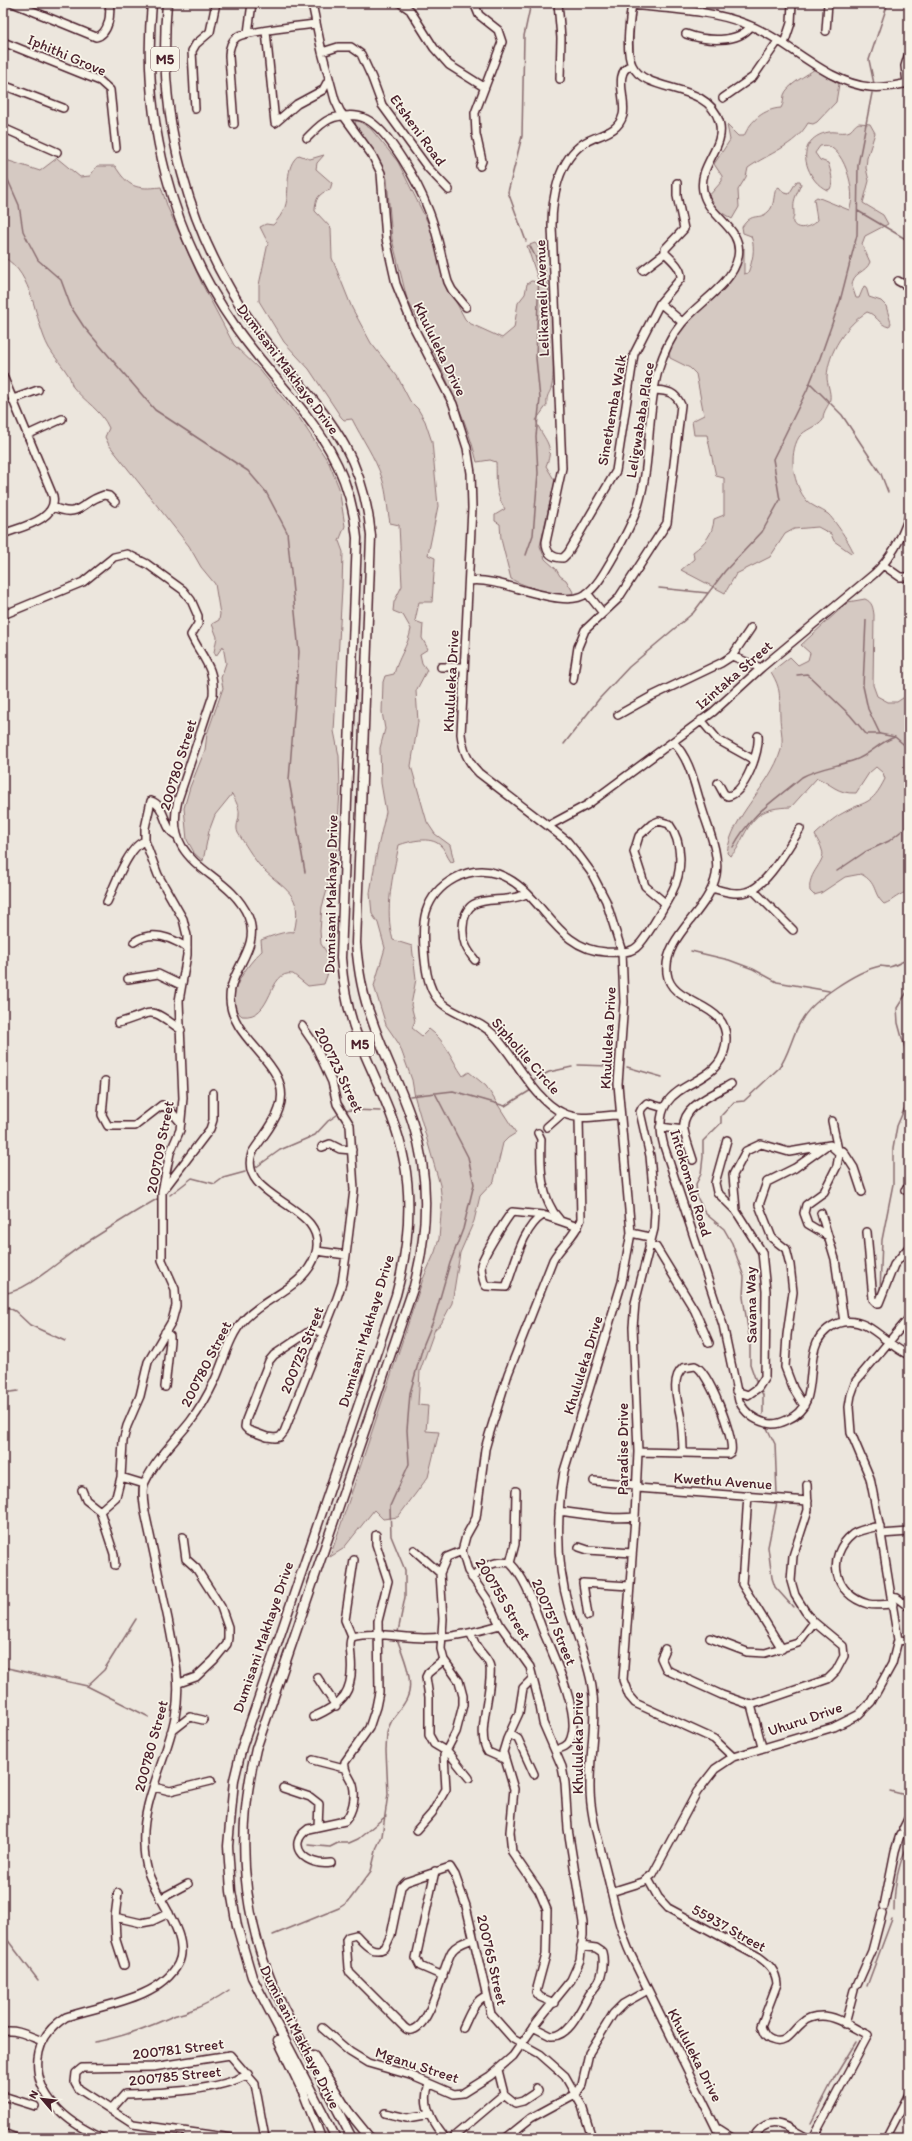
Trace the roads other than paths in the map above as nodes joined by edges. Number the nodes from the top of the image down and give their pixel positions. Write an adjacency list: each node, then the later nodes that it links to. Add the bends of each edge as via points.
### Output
1 (13, 3): 2 (street, via 96,37 106,31)
2 (109, 3)
3 (152, 3): 220 (main road, Dumisani Makhaye Drive / M5, via 149,57 154,111 167,177 184,231 210,286 236,328 326,440 352,504 357,538 357,565 341,958 345,992 354,1026 402,1151 409,1204 406,1246 396,1295 251,1718 236,1774 228,1846 230,1880 238,1926)
4 (167, 3): 224 (main road, Dumisani Makhaye Drive / M5, via 165,54 170,115 181,172 194,215 237,302 338,431 357,470 368,508 372,552 357,954 370,1016 418,1138 426,1191 423,1244 414,1286 263,1726 248,1786 244,1834 248,1898 259,1946)
5 (216, 3): 32 (street, via 211,28 207,36 196,44 192,51)
6 (252, 3): 18 (street)
7 (312, 3): 14 (street, Khululeka Drive)
8 (400, 3): 29 (street, via 410,10 448,65)
9 (474, 3): 29 (street, via 479,15 498,30 502,38 500,50)
10 (558, 3): 26 (street)
11 (792, 3): 21 (street, via 791,22)
12 (828, 3): 17 (street)
13 (632, 4): 15 (street, via 717,16); 24 (street, via 629,44)
14 (315, 24): 16 (street); 22 (street, Khululeka Drive)
15 (751, 26): 19 (street, via 745,34 734,38 699,38); 21 (street)
16 (266, 31): 18 (street); 25 (street, via 275,123 295,106 320,92)
17 (826, 31)
18 (248, 33): 34 (street, via 236,38 229,48)
19 (686, 34)
20 (3, 42): 37 (street, Iphithi Grove, via 107,86 111,95)
21 (781, 43): 27 (street, via 853,84 884,87); 30 (street, via 752,77)
22 (322, 52): 25 (street, Khululeka Drive); 41 (street, Etsheni Road, via 338,47 351,47 361,54 382,105 428,168)
23 (909, 53): 27 (street, via 904,66)
24 (632, 65): 48 (street, Leligwababa Place, via 647,79 706,102 713,108 720,127 719,143 704,170 702,188 707,204 735,236 738,257 727,278); 59 (street, Lelikameli Avenue, via 621,77 624,114 621,121 609,132 584,143 573,154 562,171 554,201 552,226 562,468 546,542 548,552)
25 (329, 79): 33 (street, Khululeka Drive, via 335,100)
26 (560, 79)
27 (908, 83)
28 (3, 85): 31 (street)
29 (484, 87): 39 (street, via 475,124 482,161)
30 (723, 98)
31 (63, 108)
32 (194, 108)
33 (344, 116): 36 (street, via 329,120); 47 (street, via 367,119 384,135 407,167 428,209 448,282); 62 (street, Khululeka Drive, via 372,155 380,173 386,238 396,284 413,326 453,404 465,437 472,483)
34 (234, 124)
35 (3, 128): 38 (street)
36 (307, 138)
37 (116, 148)
38 (57, 152)
39 (480, 166)
40 (677, 183): 42 (street, via 684,229 665,249)
41 (449, 190)
42 (665, 253): 43 (street); 46 (street, Sinethemba Walk, via 682,274 679,282)
43 (643, 270)
44 (898, 281): 45 (street)
45 (909, 287)
46 (660, 303): 48 (street); 59 (street, Sinethemba Walk, via 632,359 616,471 568,553)
47 (466, 307)
48 (682, 322): 51 (street, Leligwababa Place, via 664,353)
49 (3, 376): 52 (street)
50 (38, 390): 52 (street)
51 (655, 390): 63 (street, Leligwababa Place, via 639,504 616,553 595,586); 64 (street, via 669,391 681,405 669,516 630,583)
52 (13, 399): 54 (street)
53 (62, 419): 54 (street)
54 (28, 435): 56 (street, via 53,496)
55 (115, 502): 56 (street, via 104,495 81,509 69,512)
56 (52, 507): 58 (street, via 47,516)
57 (909, 518): 60 (street, Izintaka Street, via 901,538)
58 (3, 534)
59 (559, 558)
60 (883, 566): 61 (street, via 900,577); 70 (street, Izintaka Street)
61 (909, 577)
62 (469, 581): 63 (street, via 486,580 561,599 577,598); 69 (street, Khululeka Drive)
63 (587, 593): 64 (street)
64 (603, 613): 71 (street, via 591,623 581,638 575,658)
65 (3, 615): 80 (street, 200780 Street, via 83,582 114,557 127,554 147,564 183,590 191,600 198,616 198,624 191,635 210,666 213,695 174,814)
66 (751, 628): 67 (street)
67 (732, 656): 70 (street); 72 (street)
68 (441, 667): 69 (street)
69 (464, 667): 78 (street, Khululeka Drive, via 461,734 466,756 478,773)
70 (761, 668): 73 (street, Izintaka Street)
71 (573, 680)
72 (618, 715)
73 (701, 720): 75 (street, Izintaka Street); 76 (street, via 718,740)
74 (758, 736): 76 (street, via 759,745)
75 (673, 742): 78 (street, Izintaka Street, via 587,805); 82 (street, Intokomalo Road, via 688,763 712,842 716,875)
76 (754, 760): 77 (street, via 731,796 726,795)
77 (718, 783)
78 (548, 826): 90 (street, Khululeka Drive, via 567,841 597,881 612,915)
79 (800, 829): 83 (street, via 780,859)
80 (176, 835): 81 (street, via 172,833 160,808 152,800); 128 (street, 200780 Street, via 186,853 242,906 250,922 249,949 230,988 231,1013 245,1036 278,1076 282,1096 279,1110 252,1153 250,1172 260,1186 310,1224 316,1236)
81 (145, 841): 85 (street, via 139,843 130,854); 89 (street, 200709 Street, via 158,875 183,919)
82 (712, 888): 83 (street, via 737,894); 100 (street, Intokomalo Road, via 698,913 671,949 667,975 672,988 717,1016 725,1034 725,1050 712,1070 676,1092)
83 (753, 890): 87 (street)
84 (526, 894): 90 (street, Sipholile Circle, via 578,945 598,952); 91 (street, via 503,900 477,902 469,907 464,916 463,938 467,950); 101 (street, Sipholile Circle, via 513,881 489,872 465,873 442,887 430,902 424,918 429,983 437,999 444,1006 474,1020 494,1035 541,1095 552,1107)
85 (107, 902)
86 (665, 903): 86 (street, via 676,879 680,849 669,824 659,821 639,836 634,852 645,886); 90 (street, via 640,944 632,950)
87 (793, 930)
88 (134, 942): 89 (street, via 161,935)
89 (187, 948): 93 (street, 200709 Street)
90 (622, 952): 102 (street, Khululeka Drive, via 624,1002 618,1062)
91 (475, 960)
92 (128, 979): 93 (street, via 158,974)
93 (181, 985): 96 (street, 200709 Street)
94 (118, 1023): 96 (street, via 152,1012 161,1015)
95 (302, 1026): 113 (street, 200723 Street, via 315,1045 332,1082 337,1104 350,1125)
96 (181, 1030): 105 (street, 200709 Street, via 184,1076)
97 (105, 1081): 105 (street, via 102,1115 108,1126 135,1126 162,1104)
98 (732, 1084): 108 (street, via 689,1111 684,1120)
99 (213, 1093): 116 (street, via 213,1120 210,1129)
100 (664, 1108): 107 (street, Intokomalo Road); 126 (street, Paradise Drive, via 647,1103 640,1112 650,1156 655,1200 654,1229)
101 (563, 1113): 103 (street, Sipholile Circle); 106 (street)
102 (619, 1115): 103 (street, Sipholile Circle); 124 (street, Khululeka Drive)
103 (579, 1118): 122 (street, 200755 Street, via 582,1212)
104 (832, 1121): 114 (street)
105 (181, 1124): 116 (street, 200709 Street, via 170,1153)
106 (547, 1126)
107 (660, 1127): 108 (street); 138 (street, Intokomalo Road, via 722,1325)
108 (684, 1130): 115 (street)
109 (538, 1133): 121 (street, via 541,1139 544,1184 553,1213)
110 (728, 1140): 118 (street, Savana Way, via 715,1183 717,1192)
111 (826, 1146): 114 (street, via 833,1146); 118 (street, via 789,1152 761,1144 746,1151 733,1176); 139 (street, via 795,1168 767,1182 759,1205 772,1238 786,1249 790,1264 793,1292 785,1367 793,1388)
112 (322, 1147): 113 (street, via 330,1144 340,1150)
113 (352, 1150): 129 (street, 200723 Street, via 353,1205)
114 (838, 1151): 117 (street, via 843,1151 848,1157); 125 (street, via 837,1166 830,1182 824,1192 804,1209 808,1224)
115 (693, 1160)
116 (162, 1192): 132 (street, 200709 Street, via 162,1260 176,1295 175,1313)
117 (862, 1192)
118 (736, 1210): 138 (street, Savana Way, via 762,1252 766,1291 764,1378 758,1388 748,1396)
119 (821, 1213): 125 (street)
120 (543, 1215): 120 (street, via 511,1214 481,1265 486,1286 506,1287 527,1232); 121 (street)
121 (560, 1220): 122 (street)
122 (578, 1227): 160 (street, 200755 Street, via 553,1260 508,1374 485,1449 476,1518 466,1536)
123 (867, 1232): 127 (street, via 873,1299 877,1303 883,1296 894,1265)
124 (631, 1233): 126 (street, via 650,1237); 152 (street, Khululeka Drive, via 622,1282 566,1462)
125 (828, 1236): 131 (street, via 836,1264)
126 (649, 1245): 135 (street, via 656,1247 694,1311); 140 (street, Paradise Drive, via 632,1327)
127 (908, 1247)
128 (316, 1251): 129 (street); 144 (street, 200780 Street, via 312,1262 300,1278 242,1321 206,1398 191,1421 158,1460)
129 (346, 1255): 133 (street, 200725 Street, via 342,1283)
130 (909, 1318): 134 (street, Uhuru Drive)
131 (844, 1322): 134 (street, via 854,1321 868,1326); 139 (street, Intokomalo Road, via 830,1327 817,1342 810,1389)
132 (165, 1332): 137 (street, via 170,1336); 142 (street, 200709 Street, via 148,1362 140,1396 127,1426 123,1441)
133 (322, 1333): 133 (street, 200725 Street, via 310,1331 267,1364 246,1420 245,1427 248,1430 267,1437 280,1437)
134 (889, 1342): 136 (street); 154 (street, Uhuru Drive, via 856,1381 849,1407 851,1433 870,1478)
135 (709, 1343)
136 (909, 1355)
137 (165, 1387)
138 (736, 1391): 139 (street, Intokomalo Road, via 741,1405 748,1414 756,1420 770,1424 790,1419)
139 (804, 1406)
140 (638, 1452): 141 (street); 146 (street, Paradise Drive)
141 (683, 1452): 141 (street, via 677,1377 683,1368 695,1366 703,1372 720,1407 731,1452)
142 (121, 1477): 144 (street); 151 (street, 200709 Street, via 116,1497)
143 (594, 1481): 146 (street, Kwethu Avenue)
144 (144, 1484): 185 (street, 200780 Street, via 145,1512)
145 (807, 1485): 150 (street)
146 (637, 1487): 149 (street, Kwethu Avenue); 153 (street, Paradise Drive)
147 (82, 1490): 151 (street, via 86,1500)
148 (516, 1491): 164 (street, via 515,1544)
149 (748, 1495): 150 (street, Kwethu Avenue); 181 (street, via 742,1584)
150 (808, 1501): 171 (street, via 808,1510 796,1544 791,1569 795,1595)
151 (100, 1511): 163 (street)
152 (559, 1511): 153 (street, via 624,1519); 211 (street, Khululeka Drive, via 558,1542 563,1583 592,1686 594,1732 590,1798)
153 (635, 1517): 161 (street, Paradise Drive)
154 (881, 1530): 155 (street); 168 (street, Uhuru Drive); 168 (street, via 855,1533 837,1560 835,1570 841,1584 861,1601 876,1605)
155 (909, 1532)
156 (376, 1535): 174 (street, via 376,1544 388,1581 379,1612)
157 (183, 1537): 185 (street, via 186,1559 196,1568 221,1607 228,1628 228,1638 227,1644 214,1660 196,1677)
158 (580, 1547): 161 (street, via 588,1550)
159 (414, 1550): 165 (street)
160 (462, 1551): 165 (street, via 447,1557); 166 (street, 200755 Street, via 465,1565)
161 (632, 1553): 167 (street, Paradise Drive)
162 (354, 1560): 175 (street, via 345,1620)
163 (115, 1564)
164 (510, 1564): 166 (street, via 491,1563); 193 (street, 200757 Street, via 522,1579 565,1685 573,1732 569,1743)
165 (440, 1573): 176 (street)
166 (472, 1578): 172 (street, 200755 Street)
167 (629, 1586): 170 (street, via 583,1583); 195 (street, Paradise Drive, via 623,1680 629,1696 644,1708 714,1739)
168 (892, 1600): 169 (street, via 897,1598); 178 (street, Uhuru Drive)
169 (909, 1607)
170 (588, 1616)
171 (814, 1622): 181 (street, via 798,1643); 186 (street, via 843,1646 844,1656 836,1671 828,1678)
172 (500, 1625): 173 (street); 184 (street, 200755 Street, via 530,1667)
173 (470, 1633): 176 (street); 196 (street, via 490,1667 484,1744 488,1752)
174 (378, 1635): 175 (street); 176 (street); 198 (street, via 380,1674 376,1707 369,1728 348,1756)
175 (352, 1637): 187 (street, via 351,1681 344,1698)
176 (442, 1637): 182 (street, via 441,1649)
177 (710, 1638): 181 (street, via 746,1652 766,1653)
178 (898, 1640): 179 (street); 192 (street, Uhuru Drive, via 892,1664 863,1711 834,1727)
179 (909, 1641)
180 (665, 1649): 186 (street, via 661,1658 666,1669 722,1695)
181 (782, 1649)
182 (444, 1660): 194 (street, via 455,1673 463,1696 459,1726); 194 (street, via 428,1673 426,1680 429,1697 429,1735 434,1744)
183 (317, 1677): 187 (street)
184 (533, 1678): 191 (street, via 523,1688 519,1713); 193 (street, 200755 Street, via 543,1723)
185 (179, 1683): 190 (street, 200780 Street)
186 (751, 1705): 192 (street)
187 (336, 1706): 188 (street)
188 (313, 1717)
189 (203, 1720): 190 (street, via 190,1717)
190 (172, 1732): 202 (street, 200780 Street)
191 (510, 1734): 196 (street, via 505,1745); 199 (street, via 518,1739)
192 (762, 1747): 195 (street, Uhuru Drive)
193 (555, 1750): 217 (street, 200755 Street, via 565,1783 568,1828 583,1923)
194 (446, 1751): 200 (street); 206 (street, via 446,1789 432,1813)
195 (733, 1757): 209 (street, Uhuru Drive, via 715,1769 702,1784 661,1861)
196 (504, 1758): 223 (street, via 514,1789 510,1832 512,1852 539,1891 547,1910 546,1956 536,1992 540,1997)
197 (313, 1760): 198 (street)
198 (344, 1768): 205 (street, via 353,1785 350,1814 340,1823)
199 (534, 1774)
200 (469, 1778)
201 (211, 1781): 202 (street, via 170,1791)
202 (154, 1787): 213 (street, 200780 Street, via 146,1819 144,1846 148,1873)
203 (283, 1788): 205 (street, via 310,1797 319,1804)
204 (909, 1817): 226 (street, via 895,1851 872,1951 855,1988)
205 (318, 1826): 207 (street, via 304,1832 299,1842 301,1853 304,1858 317,1864)
206 (417, 1830)
207 (331, 1862)
208 (435, 1871): 216 (street, 200765 Street, via 447,1867 452,1869 466,1906); 219 (street, via 416,1958 420,1966); 219 (street, via 406,1882 401,1887 391,1935 385,1948 377,1951 371,1949 354,1934 346,1940 348,1968 407,2030 416,2029 420,2025)
209 (648, 1879): 211 (street); 226 (street, 55937 Street, via 668,1908 759,1957 770,1966 777,1977 777,1984 761,2026 769,2039 786,2039 801,2023 816,2017 832,2018)
210 (188, 1884): 213 (street)
211 (612, 1892): 221 (street, Khululeka Drive, via 623,1940)
212 (118, 1893): 215 (street)
213 (160, 1899): 214 (street, 200780 Street)
214 (169, 1914): 215 (street, via 141,1923); 230 (street, 200780 Street, via 182,1949 178,1964 166,1978 149,1992 66,2017 52,2026)
215 (115, 1917): 218 (street, via 116,1940)
216 (473, 1939): 219 (street, via 460,1944 452,1951); 222 (street, 200765 Street)
217 (581, 1946): 223 (street, 200755 Street, via 576,1973); 225 (street, via 596,1948 602,1952 602,1970 597,1984 578,2016 564,2031 551,2036)
218 (124, 1965)
219 (443, 1976)
220 (252, 1977): 250 (main road, via 262,2006 304,2094); 251 (main road, Dumisani Makhaye Drive / M5)
221 (648, 1990): 236 (street, via 623,2004 613,2014 589,2053 582,2085); 244 (street, Khululeka Drive)
222 (486, 1996): 228 (street, via 475,2005); 231 (street, 200765 Street, via 495,2020 509,2036)
223 (554, 2003): 225 (street, 200755 Street)
224 (282, 2004): 252 (main road, Dumisani Makhaye Drive / M5); 253 (main road, via 348,2111)
225 (535, 2024): 231 (street, 200755 Street)
226 (845, 2024): 262 (street, 55937 Street, via 868,2035)
227 (322, 2028): 234 (street, Mganu Street, via 350,2052 368,2063 410,2075)
228 (463, 2028)
229 (3, 2032): 230 (street, via 17,2032)
230 (42, 2041): 247 (street, 200780 Street, via 37,2064 40,2084 45,2094 73,2121)
231 (522, 2045): 232 (street, Mganu Street); 236 (street, 200765 Street, via 557,2067)
232 (498, 2070): 234 (street, Mganu Street, via 475,2086 457,2094); 237 (street)
233 (248, 2074): 241 (street, 200785 Street, via 237,2081 219,2085 157,2094 125,2094); 241 (street, 200781 Street, via 228,2054 153,2067 80,2069 75,2078 78,2087); 249 (street, 200781 Street, via 255,2084)
234 (429, 2084): 243 (street, via 426,2095)
235 (536, 2088): 237 (street, via 538,2091 518,2103 511,2102)
236 (576, 2093): 256 (street, via 531,2118); 257 (street, 200765 Street)
237 (504, 2094): 255 (street)
238 (909, 2094): 263 (street)
239 (3, 2096): 240 (street)
240 (35, 2106)
241 (111, 2110): 248 (street, 200781 Street, via 134,2124)
242 (385, 2113): 243 (street, via 407,2118)
243 (430, 2114): 254 (street, via 435,2126)
244 (718, 2129): 258 (street, Khululeka Drive); 259 (street)
245 (3, 2133): 246 (street)
246 (16, 2138)
247 (102, 2138)
248 (232, 2138)
249 (265, 2138)
250 (321, 2138)
251 (336, 2138)
252 (352, 2138)
253 (370, 2138)
254 (445, 2138)
255 (452, 2138)
256 (506, 2138)
257 (592, 2138)
258 (721, 2138)
259 (732, 2138)
260 (754, 2138): 261 (street, via 765,2125 777,2123)
261 (807, 2138)
262 (813, 2138)
263 (886, 2138)

